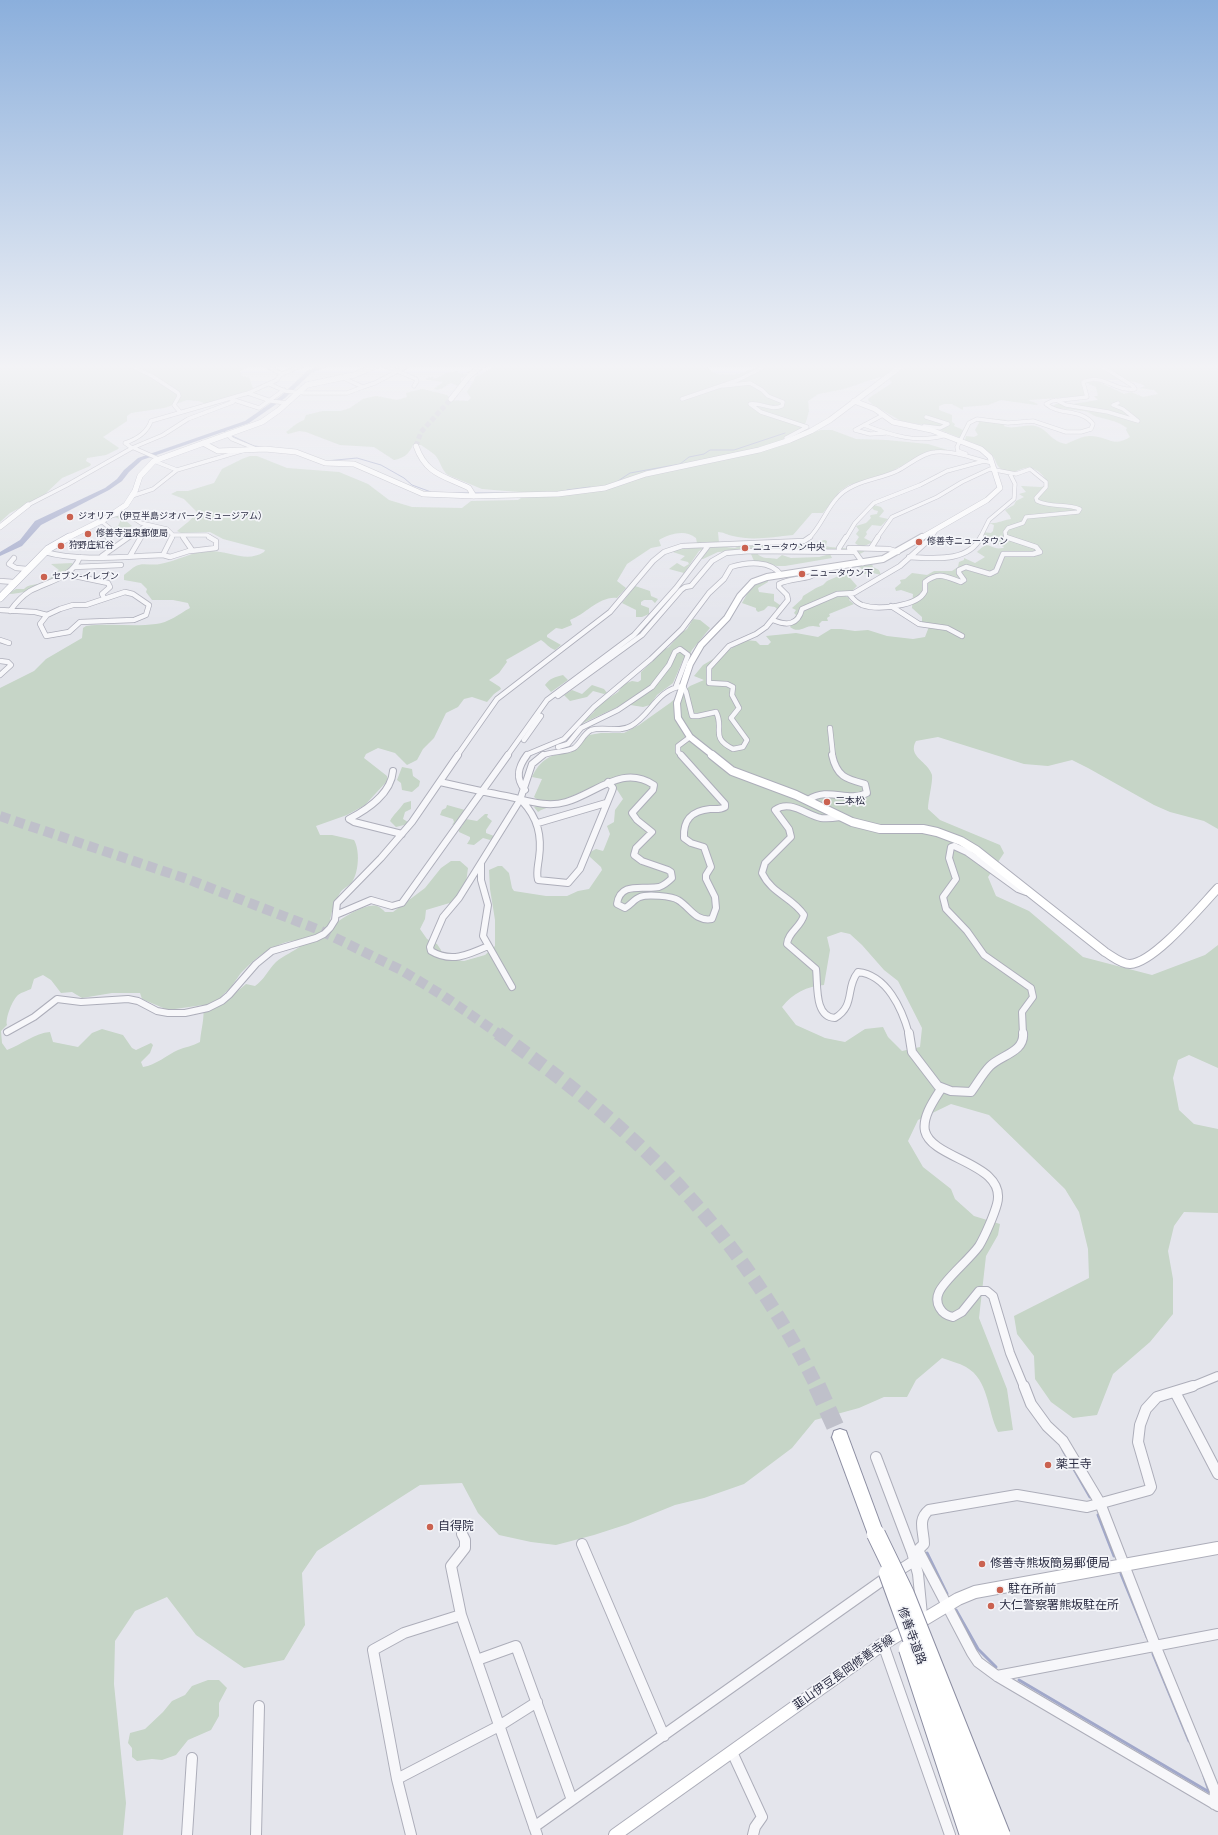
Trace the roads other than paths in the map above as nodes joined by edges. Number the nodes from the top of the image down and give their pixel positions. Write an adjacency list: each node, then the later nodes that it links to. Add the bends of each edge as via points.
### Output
1 (128, 451): 17 (street)
2 (141, 451): 10 (street)
3 (181, 451): 10 (main road)
4 (243, 451): 13 (street)
5 (281, 451): 16 (street, via 296,452 325,463 354,464 419,493)
6 (417, 451): 16 (street, via 419,456 435,473 467,487)
7 (753, 451): 16 (street, via 655,471 598,489 558,494)
8 (958, 451): 11 (street)
9 (983, 451): 12 (street)
10 (156, 459): 13 (street); 15 (main road, via 140,476)
11 (982, 461): 12 (street); 26 (street, via 932,453 892,474 844,492 806,539 795,542); 28 (street, via 947,471 874,503 855,523)
12 (992, 464): 14 (street); 22 (street, via 1000,484 998,492); 29 (street, via 937,497 896,515 886,524)
13 (177, 470): 15 (street, via 153,489)
14 (1010, 474): 37 (street, via 1015,484 1014,499 986,523 980,539 972,548 943,559); 50 (street, via 1017,474 1026,469 1034,470 1046,482 1046,487 1037,501 1051,507 1075,507 1079,511 1026,517 1023,523 1006,529 1006,538 1036,547 1040,550 1039,553 1003,554 996,571 990,574 969,567 961,568 959,573 964,580 961,582 939,575 933,576 925,582 926,591 922,597)
15 (132, 496): 18 (main road, via 126,505)
16 (474, 496)
17 (28, 505): 21 (street)
18 (110, 516): 19 (main road); 20 (street, via 124,512)
19 (101, 521): 25 (street, via 111,528 112,535); 30 (main road, via 67,537)
20 (148, 525): 23 (street, via 167,530); 34 (street, via 119,542); 35 (street)
21 (0, 526)
22 (936, 530): 32 (street); 37 (street, via 933,536)
23 (173, 535): 24 (street); 33 (street)
24 (182, 535): 31 (street); 31 (street, via 207,535 216,541 216,548 201,548)
25 (108, 538)
26 (730, 545): 27 (street); 28 (street)
27 (708, 546): 61 (street, via 676,588 634,635); 67 (street, via 677,547 664,552 653,561 610,612 498,700)
28 (840, 548): 29 (street)
29 (871, 548): 32 (street)
30 (44, 552): 36 (street); 45 (main road)
31 (191, 552): 33 (street, via 170,557)
32 (898, 552): 39 (street, via 884,559)
33 (163, 555): 35 (street)
34 (102, 556): 35 (street); 36 (street)
35 (130, 556)
36 (80, 557): 41 (street)
37 (909, 557): 47 (street, via 892,571)
38 (14, 558): 45 (street, via 8,563)
39 (862, 563): 42 (street); 61 (street, via 855,552 750,551 722,554 707,566 692,586 682,590 642,636)
40 (121, 565): 41 (street)
41 (74, 567): 43 (street)
42 (821, 570): 44 (street); 54 (street, via 816,575 779,584 788,600)
43 (65, 574): 49 (street, via 108,583 110,587 102,594); 52 (street, via 49,584 30,591)
44 (781, 575): 60 (street, via 759,579 747,587 726,618 701,645); 69 (street, via 777,569 770,566 731,566 724,579 709,593 686,626 652,659 594,707 563,741 533,750 528,754 518,773 519,781)
45 (22, 576): 46 (street); 48 (main road)
46 (0, 581)
47 (850, 595): 50 (street, via 863,605); 54 (street, via 837,594 803,608 800,616 792,624)
48 (0, 598)
49 (104, 598): 53 (street, via 86,605 65,607); 53 (street, via 129,593 150,608 146,615 139,619 80,622 69,632 49,636 44,635 40,626)
50 (891, 606): 55 (street, via 919,624 947,628)
51 (0, 610): 52 (street)
52 (10, 611): 53 (street)
53 (47, 615)
54 (773, 620): 60 (street, via 758,633 730,646 709,668 710,683 726,683 733,687 732,695 739,708 731,720 747,740 743,747 733,749 719,739 717,732 720,718 716,712 692,716 686,689)
55 (962, 636)
56 (0, 640): 57 (street)
57 (9, 643)
58 (0, 661): 59 (street, via 11,665)
59 (0, 675)
60 (680, 686): 63 (street, via 677,711 682,727); 65 (street, via 669,689 633,725 619,730 592,730 573,748); 65 (street, via 688,655 680,649 675,652 669,665 652,687 618,710 581,728 568,744)
61 (551, 699): 64 (street); 70 (street)
62 (830, 728): 72 (street, via 835,767 848,780 865,784 868,793 858,796 824,792)
63 (690, 737): 68 (street, via 678,746 678,752 725,804 722,809 705,810 696,814 686,820 684,826 684,838 704,847 708,857 711,867 706,879 714,891 716,904 712,919 703,920 694,916 674,898 644,895 625,908 617,904 620,894 626,888 657,888 670,881 672,875 668,870 642,861 634,855 636,848 652,832 632,813 653,790 654,784 635,778); 72 (street, via 732,772)
64 (524, 740)
65 (551, 752): 69 (street, via 532,764)
66 (392, 771): 76 (street, via 392,781 371,807 349,819)
67 (440, 782): 70 (street); 76 (street)
68 (608, 782): 71 (street, via 565,802 546,804); 73 (street, via 613,788)
69 (525, 790): 71 (street)
70 (482, 792): 71 (street); 80 (street, via 402,903 392,906 371,900)
71 (520, 800): 75 (street, via 530,809); 77 (street)
72 (808, 800): 74 (street)
73 (606, 803): 75 (street); 75 (street, via 580,869 568,883 541,881 537,878)
74 (840, 817): 79 (street, via 880,829 924,829 949,836 976,850); 84 (street, via 822,818 786,806 778,806 775,810 788,827 791,837 765,863 762,873 770,887 801,909 804,917 787,942 791,949 816,969 821,1011 826,1016 835,1018 847,1008 851,1000 854,977 858,972 870,974 879,980 895,1002 910,1036 912,1052)
75 (538, 823)
76 (402, 834): 80 (street, via 352,889 341,897 336,908)
77 (480, 864): 81 (street, via 488,905 483,936); 81 (street, via 444,917 430,947 431,951 440,956 458,958)
78 (1218, 888): 79 (street, via 1161,947 1144,960 1131,964 1105,952)
79 (1030, 894): 84 (street, via 967,852 951,847 949,858 956,879 943,897 945,906 984,955 1031,988 1033,997 1022,1012 1022,1046 990,1066 971,1092 964,1094)
80 (338, 914): 83 (street, via 331,928 319,937 266,954 248,970 233,991 214,1006 163,1014 135,1000 78,1002 57,999 34,1017)
81 (488, 946): 82 (street)
82 (512, 987)
83 (7, 1032)
84 (941, 1089): 90 (street, via 927,1117 924,1131 928,1138 993,1181 998,1198 981,1242 940,1290 937,1300 939,1306 946,1316 951,1318 964,1311 971,1298 979,1291 987,1291 993,1296 1010,1353 1031,1404 1043,1421 1063,1441)
85 (1218, 1376): 86 (street)
86 (1175, 1392): 89 (street); 90 (street, via 1153,1400 1146,1409 1140,1425 1138,1442 1151,1487)
87 (840, 1437): 92 (highway, 修善寺道路)
88 (876, 1457): 95 (street)
89 (1218, 1474)
90 (1100, 1503): 95 (street, via 1087,1507 1017,1495 928,1510 921,1518 924,1544); 96 (street)
91 (462, 1534): 99 (street, via 467,1547 451,1566)
92 (876, 1534): 97 (highway, 修善寺道路, bridge); 124 (highway, bridge, via 904,1594)
93 (582, 1544): 109 (street)
94 (1218, 1548): 96 (street, 韮山伊豆長岡修善寺線)
95 (915, 1554): 98 (street); 100 (street); 109 (street)
96 (1123, 1564): 98 (street, 韮山伊豆長岡修善寺線, via 975,1592); 103 (street)
97 (893, 1589): 122 (highway, bridge, via 898,1617); 123 (highway, 修善寺道路, bridge)
98 (947, 1605): 100 (street, 韮山伊豆長岡修善寺線); 105 (street, via 978,1662)
99 (461, 1615): 104 (street); 112 (street, via 398,1636 373,1650)
100 (923, 1620): 102 (street, 韮山伊豆長岡修善寺線)
101 (1218, 1634): 103 (street)
102 (883, 1644): 110 (street, 韮山伊豆長岡修善寺線); 121 (street)
103 (1155, 1645): 105 (street); 114 (street, via 1216,1791)
104 (477, 1660): 106 (street, via 516,1646); 108 (street)
105 (997, 1676): 114 (street)
106 (537, 1702): 108 (street); 113 (street)
107 (259, 1706): 117 (street)
108 (499, 1726): 112 (street); 115 (street)
109 (664, 1736): 113 (street)
110 (732, 1752): 119 (street, 韮山伊豆長岡修善寺線); 120 (street, via 762,1817)
111 (192, 1758): 116 (street)
112 (397, 1779): 118 (street)
113 (572, 1800): 115 (street)
114 (1216, 1805)
115 (535, 1831)
116 (187, 1835)
117 (256, 1835)
118 (411, 1835)
119 (615, 1835)
120 (753, 1835)
121 (950, 1835)
122 (969, 1835)
123 (984, 1835)
124 (1001, 1835)

